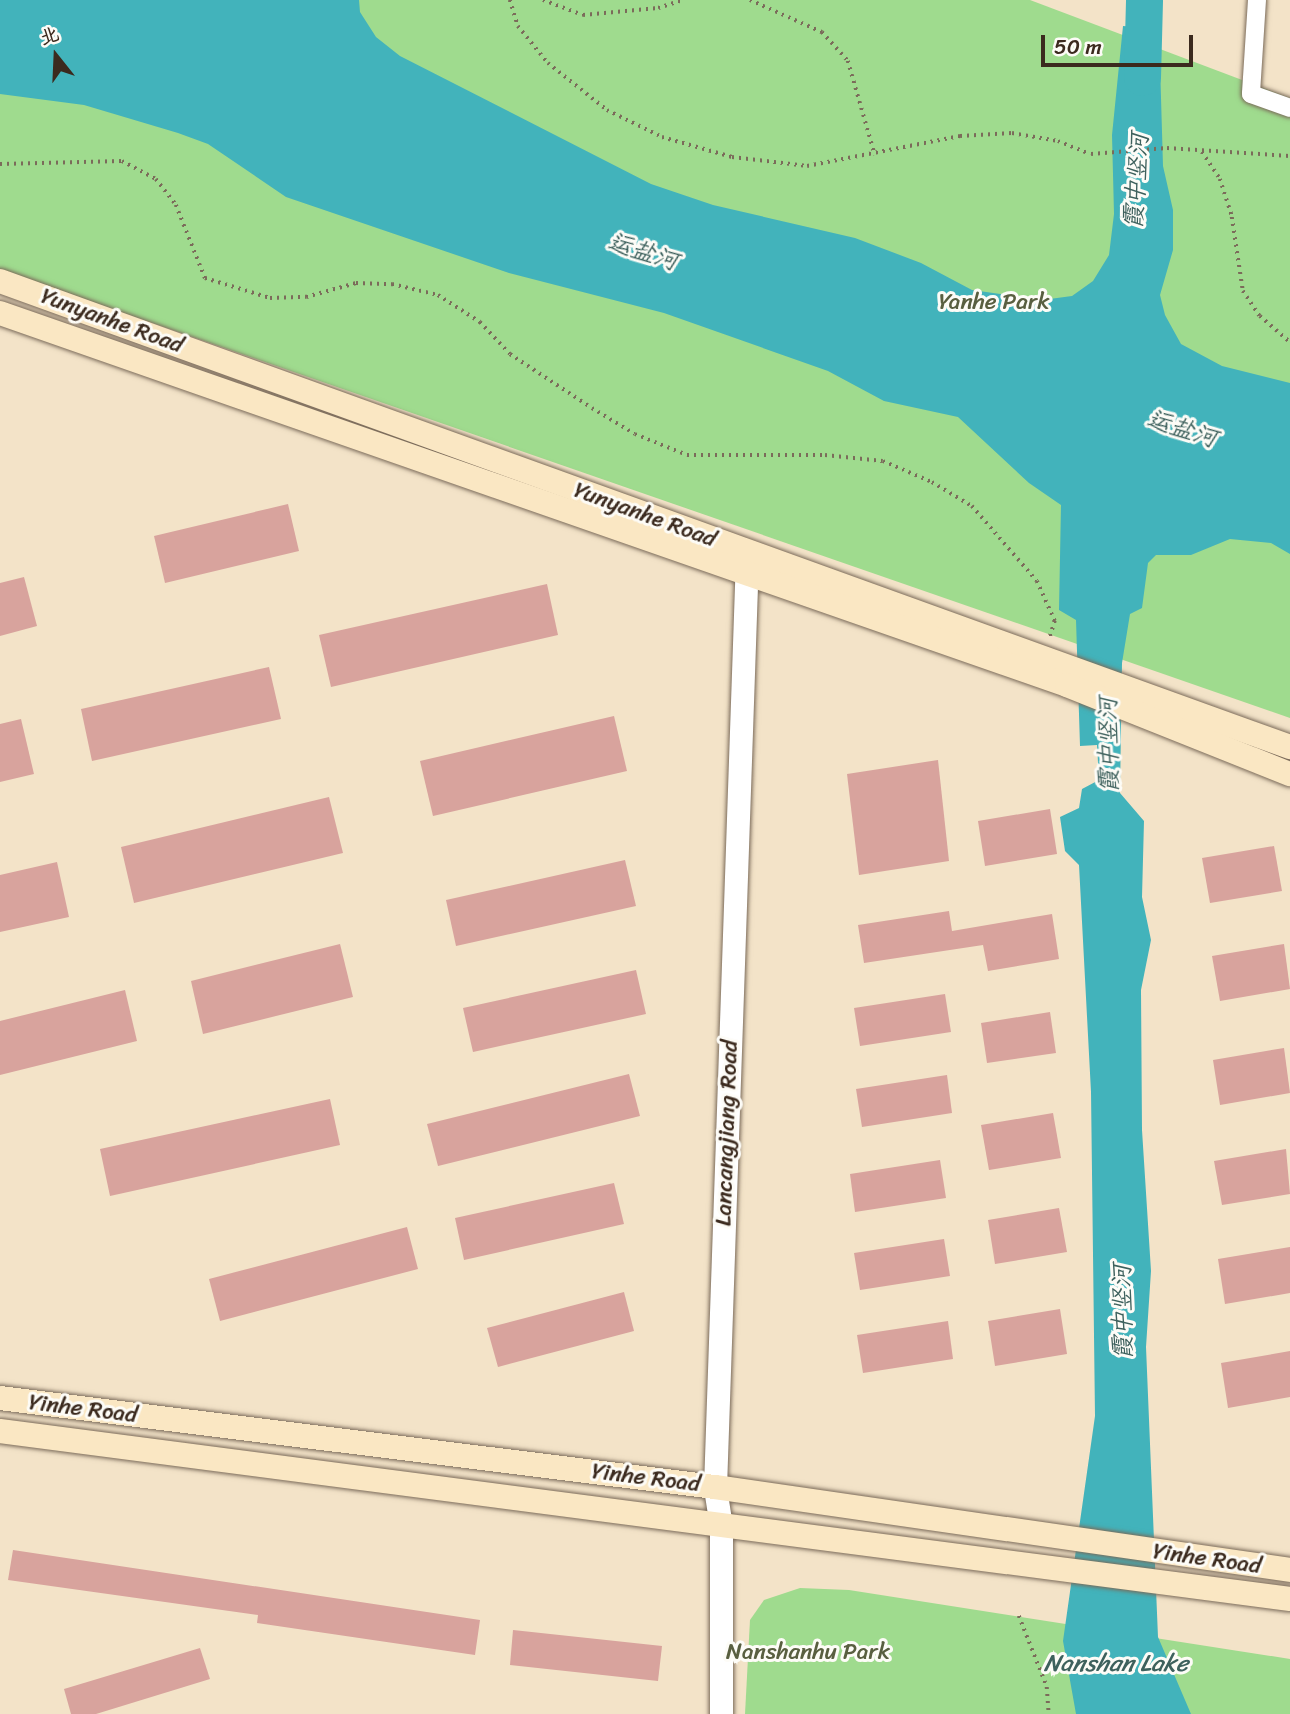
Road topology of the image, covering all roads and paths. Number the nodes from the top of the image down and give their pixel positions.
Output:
1 (510, 0) edge
2 (543, 0) edge
3 (682, 0) edge
4 (750, 0) edge
5 (1257, 0) edge
6 (1290, 108) edge
7 (1202, 152) junction
8 (875, 155) junction
9 (1290, 156) edge
10 (0, 164) edge
11 (0, 281) edge
12 (0, 313) edge
13 (1290, 342) edge
14 (746, 562) junction
15 (1059, 669) junction
16 (1138, 701) junction
17 (1290, 747) edge
18 (1290, 774) edge
19 (0, 1398) edge
20 (0, 1431) edge
21 (715, 1487) junction
22 (721, 1526) junction
23 (1290, 1570) edge
24 (1290, 1599) edge
25 (1019, 1616) dead end
26 (721, 1714) edge
27 (1049, 1714) edge

1 - 8 path
2 - 3 path
4 - 8 path
5 - 6 street
7 - 8 path
7 - 9 path
7 - 13 path
10 - 15 path
11 - 14 main road, Yunyanhe Road
12 - 14 main road, Yunyanhe Road
14 - 15 main road, Yunyanhe Road
14 - 15 main road, Yunyanhe Road
14 - 21 street, Lancangjiang Road
15 - 16 main road, Yunyanhe Road
16 - 17 main road, Yunyanhe Road
16 - 18 main road, Yunyanhe Road
19 - 21 main road, Yinhe Road
20 - 22 main road, Yinhe Road
21 - 22 street, Lancangjiang Road
21 - 23 main road, Yinhe Road
22 - 24 main road, Yinhe Road
22 - 26 street, Lancangjiang Road
25 - 27 path

